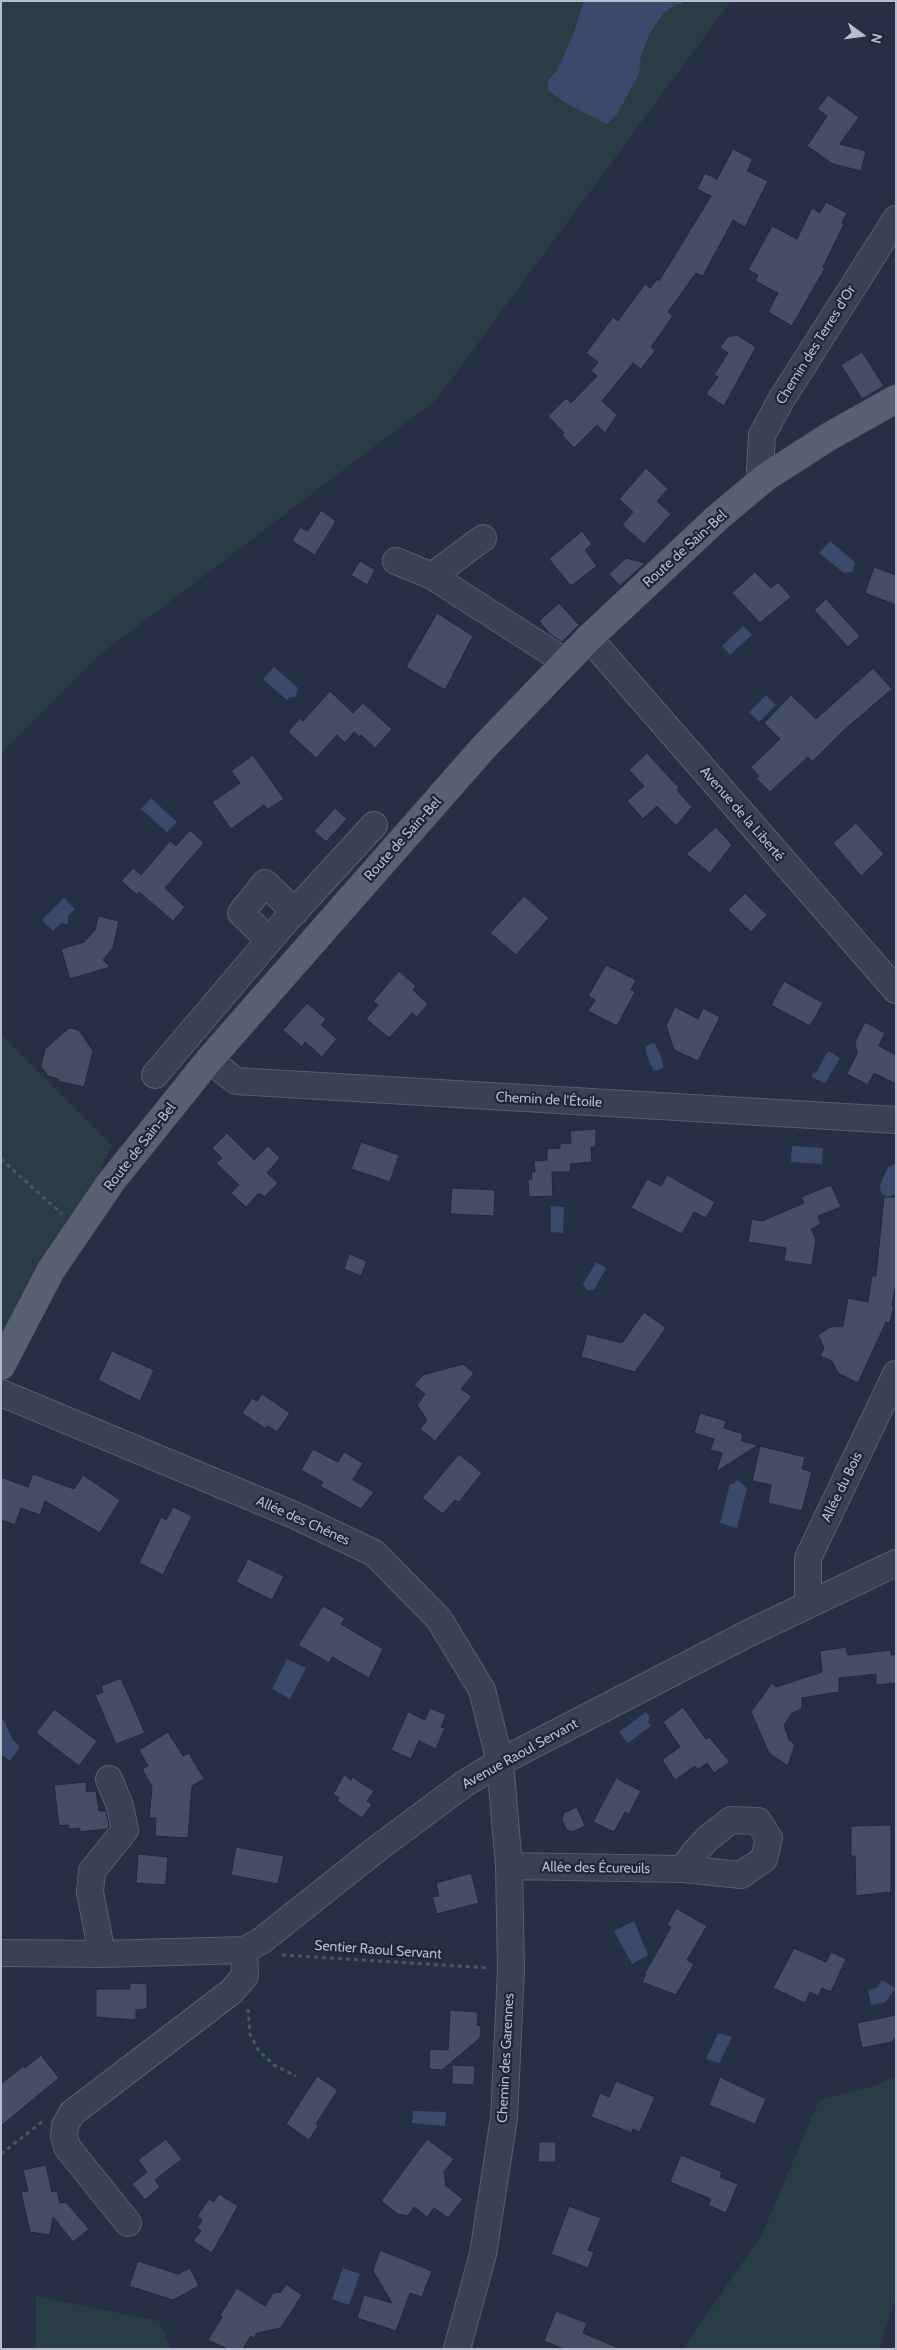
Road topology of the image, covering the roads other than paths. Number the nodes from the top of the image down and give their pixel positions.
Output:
1 (896, 219) edge
2 (896, 399) edge
3 (766, 478) junction
4 (483, 538) dead end
5 (396, 561) dead end
6 (432, 576) junction
7 (588, 638) junction
8 (566, 662) junction
9 (374, 826) dead end
10 (283, 925) junction
11 (308, 946) junction
12 (896, 990) edge
13 (209, 1060) junction
14 (155, 1075) dead end
15 (896, 1120) edge
16 (1, 1366) edge
17 (896, 1374) edge
18 (1, 1393) edge
19 (896, 1563) edge
20 (808, 1605) junction
21 (500, 1762) junction
22 (109, 1779) dead end
23 (509, 1866) junction
24 (683, 1869) dead end
25 (1, 1953) edge
26 (102, 1954) junction
27 (245, 1963) junction
28 (128, 2223) dead end
29 (457, 2349) edge

1 - 3 street, Chemin des Terres d'Or
2 - 3 main road, Route de Sain-Bel
3 - 7 main road, Route de Sain-Bel
4 - 6 street
5 - 6 street
6 - 8 street
7 - 8 main road, Route de Sain-Bel
7 - 12 street, Avenue de la Liberté
8 - 11 main road, Route de Sain-Bel
9 - 10 street
10 - 11 street
10 - 14 street
11 - 13 main road, Route de Sain-Bel
13 - 15 street, Chemin de l'Étoile
13 - 16 main road, Route de Sain-Bel
17 - 20 street, Allée du Bois
18 - 21 street, Allée des Chênes
19 - 20 street, Avenue Raoul Servant
20 - 21 street, Avenue Raoul Servant
21 - 23 street, Chemin des Garennes
21 - 27 street, Avenue Raoul Servant
22 - 26 street
23 - 24 street, Allée des Écureuils
23 - 29 street, Chemin des Garennes
25 - 26 street, Avenue Raoul Servant
26 - 27 street, Avenue Raoul Servant
27 - 28 street

